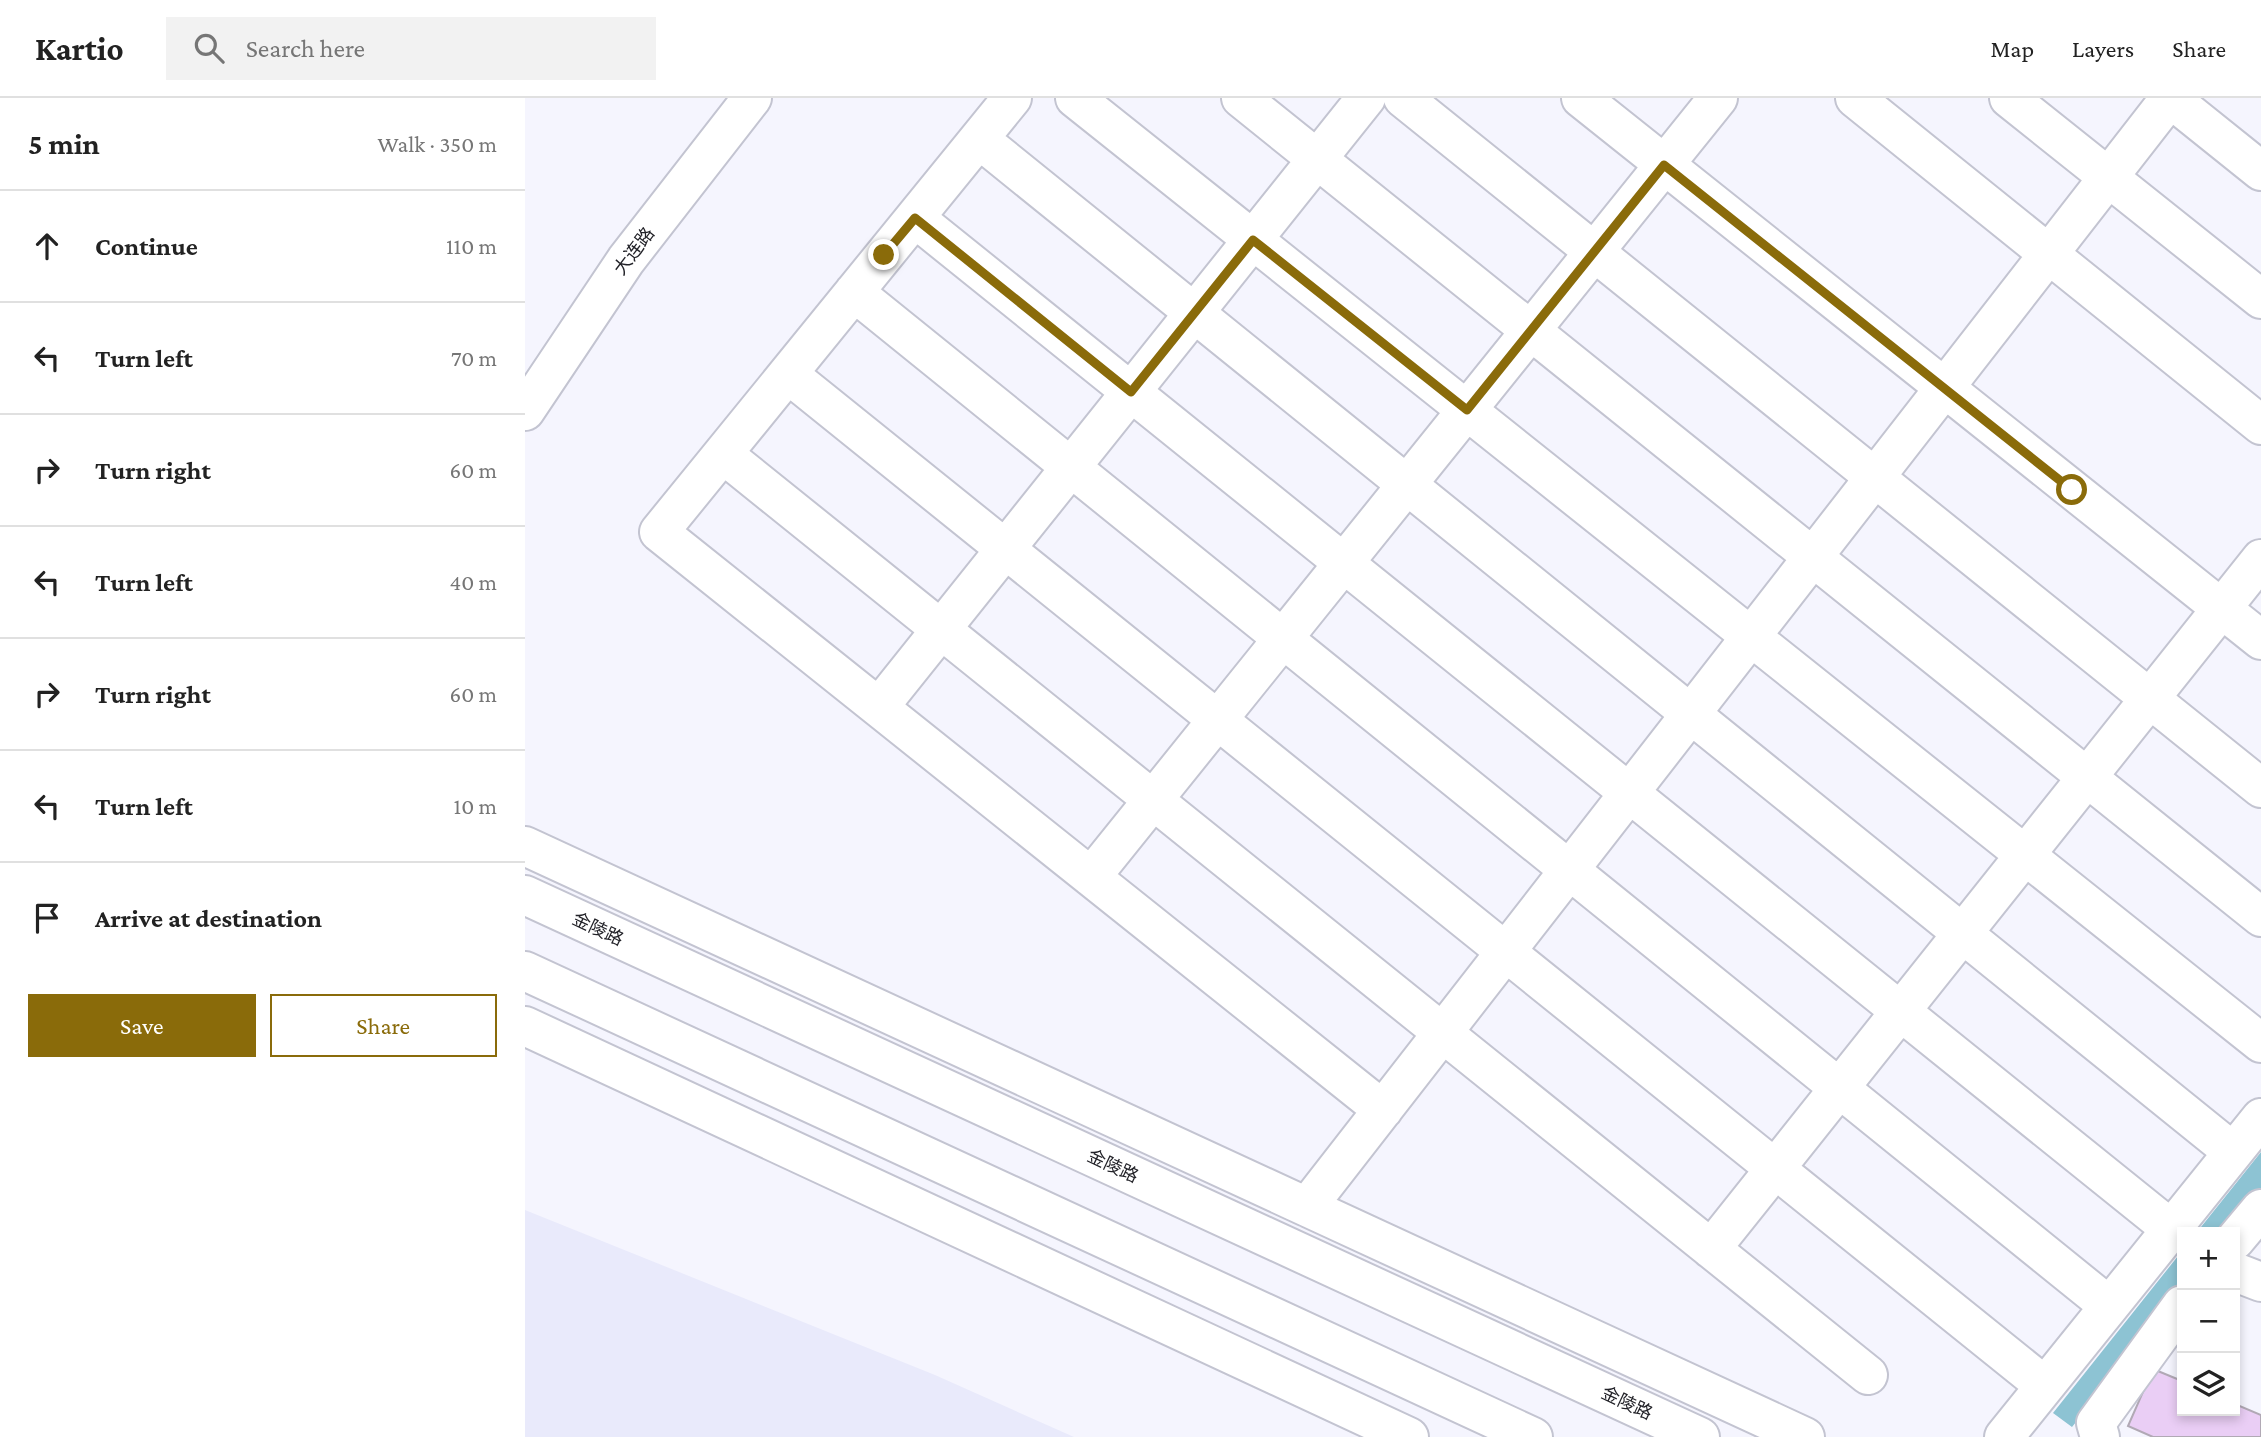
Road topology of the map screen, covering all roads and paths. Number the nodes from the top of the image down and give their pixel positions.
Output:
1 (752, 98) edge
2 (1012, 98) edge
3 (1075, 98) edge
4 (1241, 98) edge
5 (1366, 98) edge
6 (1403, 98) edge
7 (1581, 98) edge
8 (1718, 98) edge
9 (1855, 98) edge
10 (2009, 98) edge
11 (2170, 98) edge
12 (979, 139) junction
13 (1317, 159) junction
14 (1664, 165) junction
15 (2261, 171) edge
16 (2109, 177) junction
17 (915, 218) junction
18 (1253, 240) junction
19 (1594, 252) junction
20 (2049, 254) junction
21 (854, 292) junction
22 (2261, 299) edge
23 (1194, 313) junction
24 (1531, 330) junction
25 (788, 374) junction
26 (1944, 388) junction
27 (1131, 392) junction
28 (1467, 410) junction
29 (525, 411) edge
30 (2261, 425) edge
31 (723, 454) junction
32 (1071, 468) junction
33 (1875, 477) junction
34 (1406, 485) junction
35 (1006, 549) junction
36 (1813, 557) junction
37 (2261, 559) edge
38 (1344, 563) junction
39 (2221, 608) junction
40 (941, 630) junction
41 (1751, 636) junction
42 (1283, 639) junction
43 (2261, 640) edge
44 (2150, 698) junction
45 (879, 707) junction
46 (1691, 714) junction
47 (1217, 720) junction
48 (2087, 777) junction
49 (2261, 788) edge
50 (1629, 793) junction
51 (1153, 800) junction
52 (525, 846) edge
53 (2025, 855) junction
54 (1569, 870) junction
55 (1091, 877) junction
56 (525, 895) edge
57 (2261, 917) edge
58 (1962, 934) junction
59 (1506, 952) junction
60 (525, 971) edge
61 (1901, 1011) junction
62 (525, 1026) edge
63 (1443, 1033) junction
64 (2261, 1043) edge
65 (1839, 1088) junction
66 (1383, 1110) junction
67 (2261, 1118) edge
68 (2233, 1152) junction
69 (1775, 1169) junction
70 (1307, 1207) junction
71 (2261, 1209) edge
72 (2171, 1229) junction
73 (2240, 1234) edge
74 (1711, 1249) junction
75 (2240, 1274) edge
76 (2261, 1282) edge
77 (2109, 1306) junction
78 (2177, 1311) edge
79 (1868, 1375) dead end
80 (2045, 1386) junction
81 (1409, 1437) edge
82 (1533, 1437) edge
83 (1700, 1437) edge
84 (1805, 1437) edge
85 (2004, 1437) edge
86 (2100, 1437) edge

1 - 29 street, 大连路
2 - 12 street
3 - 18 street
4 - 13 street
5 - 13 street
6 - 19 street
7 - 14 street
8 - 14 street
9 - 20 street
10 - 16 street
11 - 15 street
11 - 16 street
12 - 17 street
12 - 23 street
13 - 18 street
13 - 24 street
14 - 19 street
14 - 26 street
16 - 20 street
16 - 22 street
17 - 21 street
17 - 27 street
18 - 23 street
18 - 28 street
19 - 24 street
19 - 33 street
20 - 26 street
20 - 30 street
21 - 25 street
21 - 32 street
23 - 27 street
23 - 34 street
24 - 28 street
24 - 36 street
25 - 31 street
25 - 35 street
26 - 33 street
26 - 39 street
27 - 32 street
27 - 38 street
28 - 34 street
28 - 41 street
31 - 40 street
31 - 45 street
32 - 35 street
32 - 42 street
33 - 36 street
33 - 44 street
34 - 38 street
34 - 46 street
35 - 40 street
35 - 47 street
36 - 41 street
36 - 48 street
37 - 39 street
38 - 42 street
38 - 50 street
39 - 43 street
39 - 44 street
40 - 45 street
40 - 51 street
41 - 46 street
41 - 53 street
42 - 47 street
42 - 54 street
44 - 48 street
44 - 49 street
45 - 55 street
46 - 50 street
46 - 58 street
47 - 51 street
47 - 59 street
48 - 53 street
48 - 57 street
50 - 54 street
50 - 61 street
51 - 55 street
51 - 63 street
52 - 70 street
53 - 58 street
53 - 64 street
54 - 59 street
54 - 65 street
55 - 66 street
56 - 83 street, 金陵路
58 - 61 street
58 - 68 street
59 - 63 street
59 - 69 street
60 - 82 street
61 - 65 street
61 - 72 street
62 - 81 street
63 - 66 street
63 - 74 street
65 - 69 street
65 - 77 street
66 - 70 street
67 - 68 street
68 - 72 street
69 - 74 street
69 - 80 street
70 - 84 street
71 - 73 street
72 - 77 street
74 - 79 street
75 - 76 street
77 - 80 street
78 - 86 street
80 - 85 street

